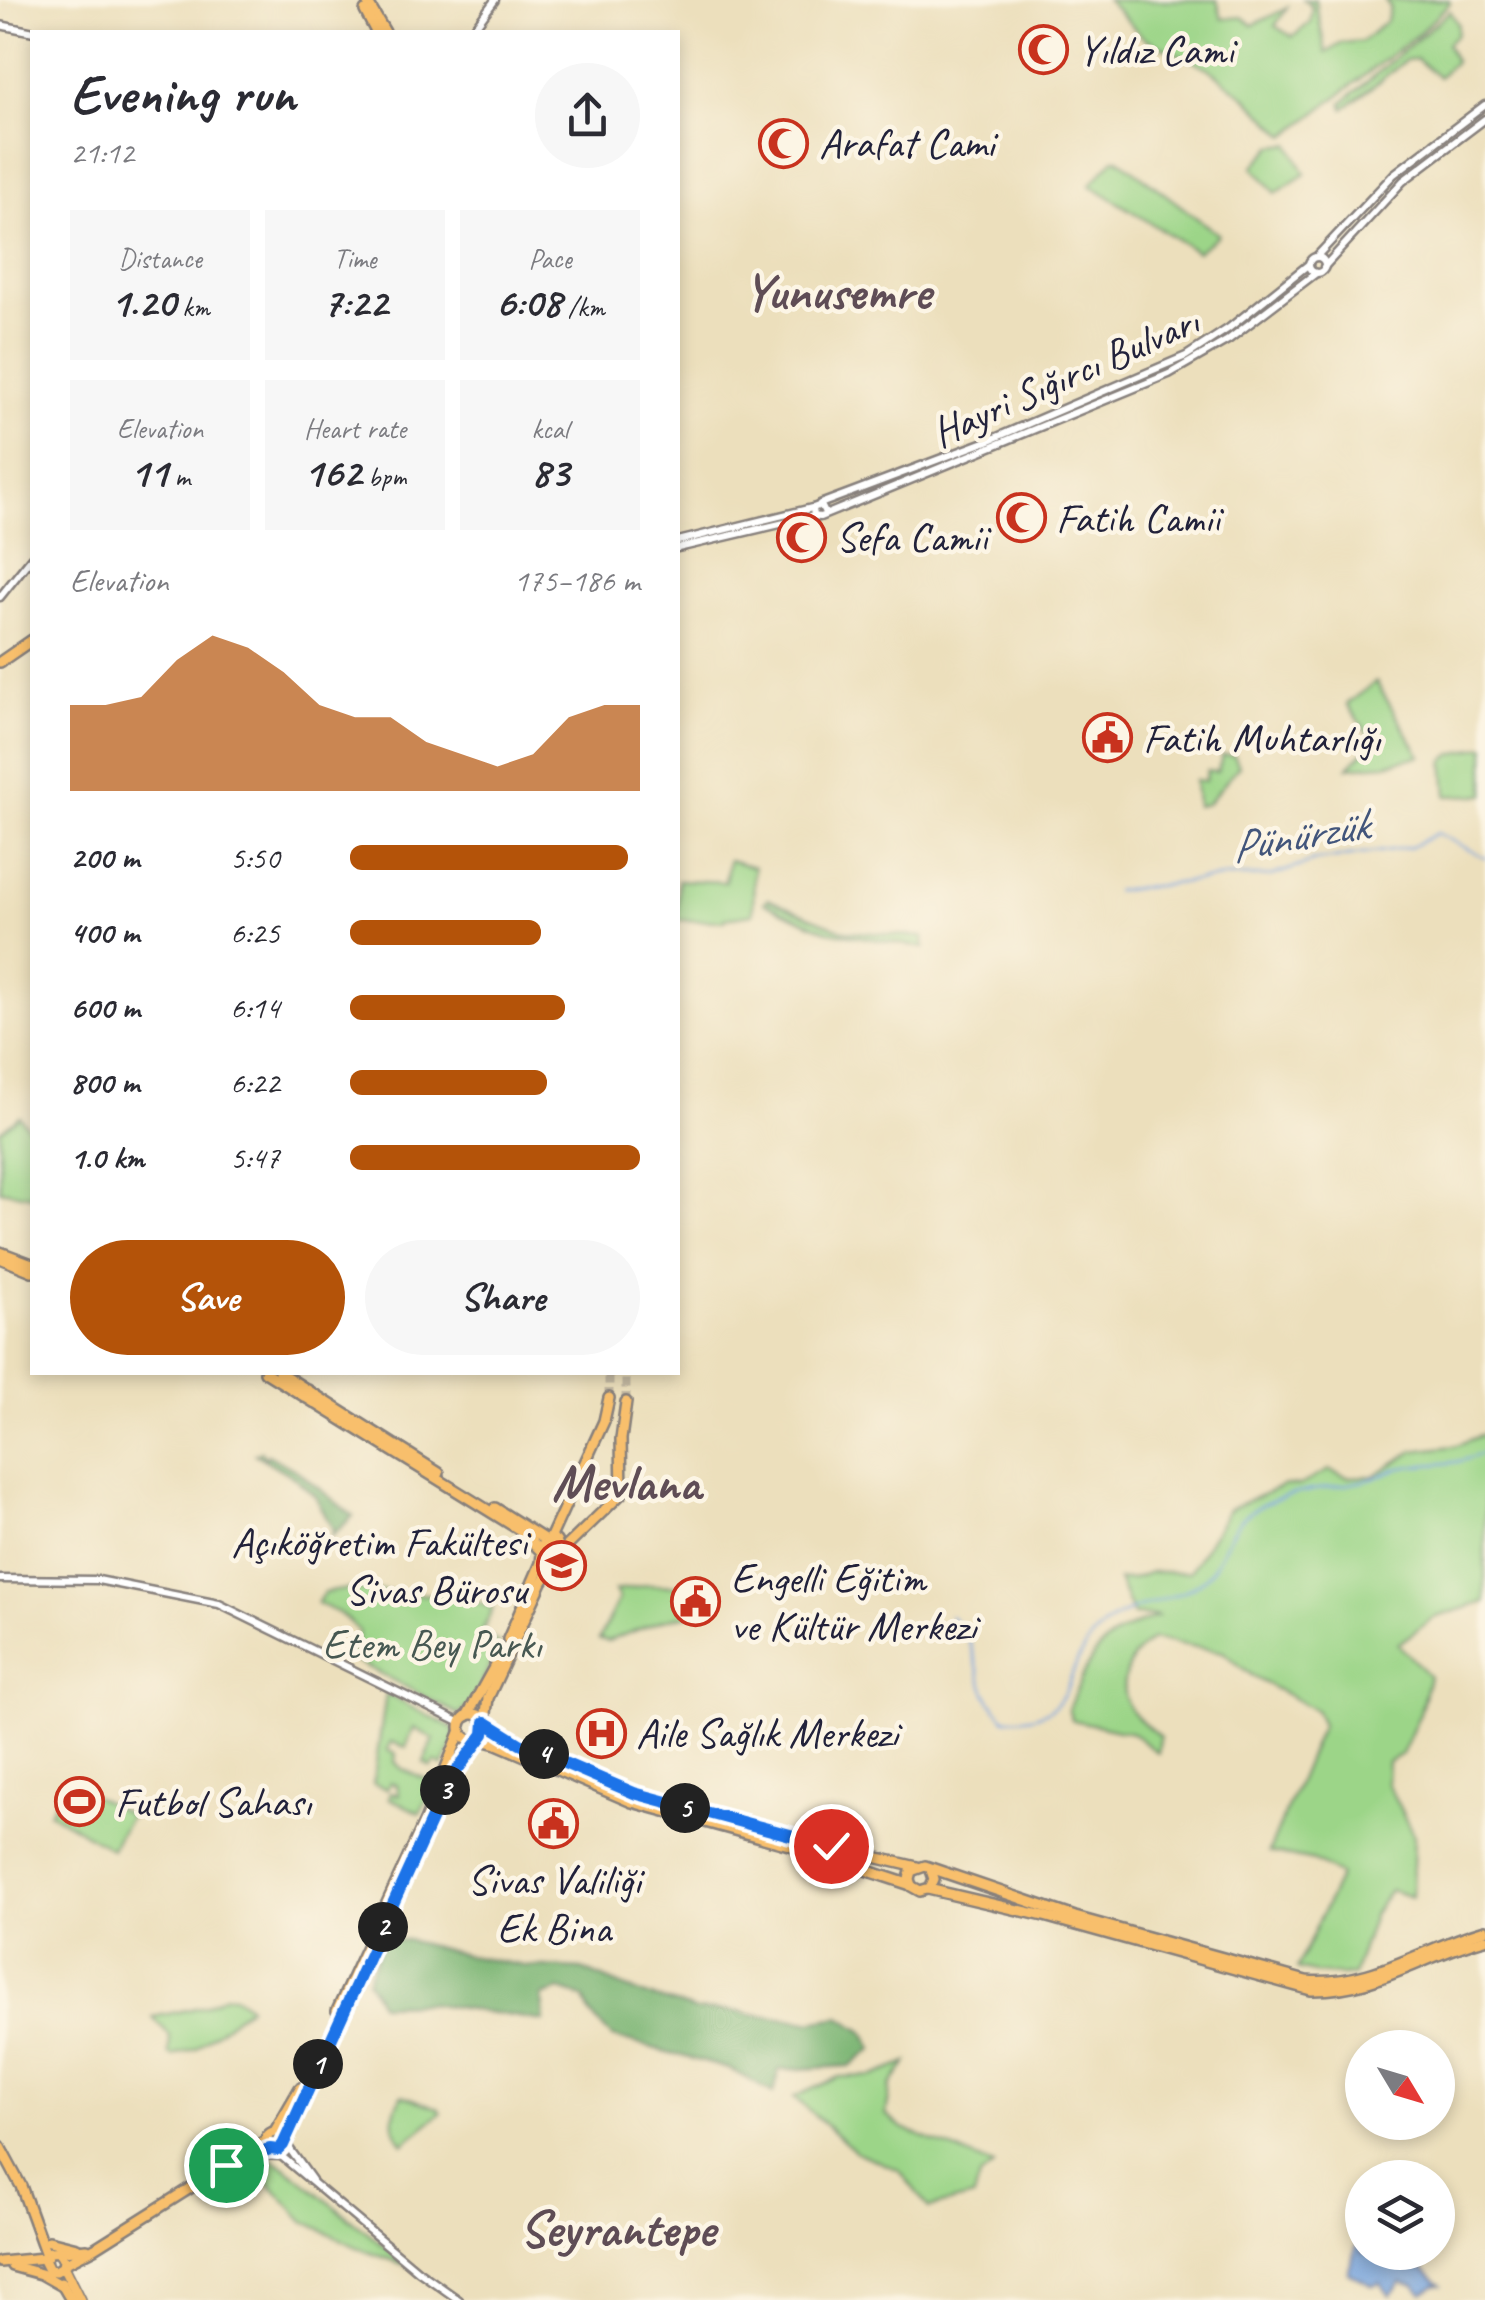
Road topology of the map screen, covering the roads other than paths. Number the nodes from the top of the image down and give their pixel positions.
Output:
1 (363, 0) edge
2 (495, 0) edge
3 (0, 25) edge
4 (375, 30) edge
5 (384, 30) edge
6 (472, 30) edge
7 (30, 31) edge
8 (1485, 105) edge
9 (1485, 119) edge
10 (1316, 258) junction
11 (1309, 264) junction
12 (1324, 268) junction
13 (1316, 273) junction
14 (816, 509) junction
15 (680, 544) edge
16 (30, 560) edge
17 (0, 597) edge
18 (30, 645) edge
19 (0, 664) edge
20 (0, 1255) edge
21 (30, 1267) edge
22 (270, 1375) edge
23 (285, 1375) edge
24 (609, 1398) tunnel mouth
25 (626, 1402) tunnel mouth
26 (582, 1534) junction
27 (551, 1541) junction
28 (542, 1553) junction
29 (559, 1555) junction
30 (0, 1579) edge
31 (485, 1721) junction
32 (463, 1723) junction
33 (478, 1739) junction
34 (916, 1866) junction
35 (931, 1870) junction
36 (911, 1886) junction
37 (928, 1889) junction
38 (1485, 1930) edge
39 (1485, 1940) edge
40 (274, 2132) junction
41 (286, 2137) junction
42 (0, 2147) edge
43 (273, 2149) junction
44 (226, 2165) junction
45 (319, 2188) junction
46 (45, 2241) junction
47 (90, 2249) junction
48 (54, 2261) junction
49 (0, 2264) edge
50 (18, 2264) junction
51 (64, 2287) junction
52 (71, 2300) edge
53 (80, 2300) edge
54 (459, 2300) edge

1 - 4 main road
1 - 5 main road
2 - 6 street
3 - 7 street
8 - 10 street
9 - 12 street
10 - 11 street, Hayri Sığırcı Bulvarı
10 - 12 street
11 - 13 street
11 - 14 street, Hayri Sığırcı Bulvarı
12 - 13 street, Hayri Sığırcı Bulvarı
13 - 14 street, Hayri Sığırcı Bulvarı
14 - 15 street, Hayri Sığırcı Bulvarı
16 - 17 street
18 - 19 main road
20 - 21 main road
22 - 28 main road
23 - 27 main road
24 - 27 main road
25 - 26 main road
26 - 27 main road
26 - 29 main road
27 - 28 main road
27 - 29 main road
28 - 29 main road
28 - 32 main road
29 - 31 main road
30 - 32 street
31 - 32 main road
31 - 33 main road
31 - 34 main road
32 - 33 main road
32 - 40 main road
33 - 36 main road
33 - 41 main road
34 - 35 main road
34 - 36 main road
35 - 37 main road
35 - 38 main road
36 - 37 main road
37 - 39 main road
40 - 41 main road
40 - 43 main road
41 - 43 main road
41 - 45 street
42 - 46 main road
43 - 44 main road
43 - 44 main road
43 - 45 street
44 - 47 main road
45 - 54 street
46 - 47 main road
46 - 48 main road
46 - 50 main road
47 - 48 main road
48 - 50 main road
48 - 51 main road
48 - 53 main road
49 - 50 main road
50 - 51 main road
51 - 52 main road

